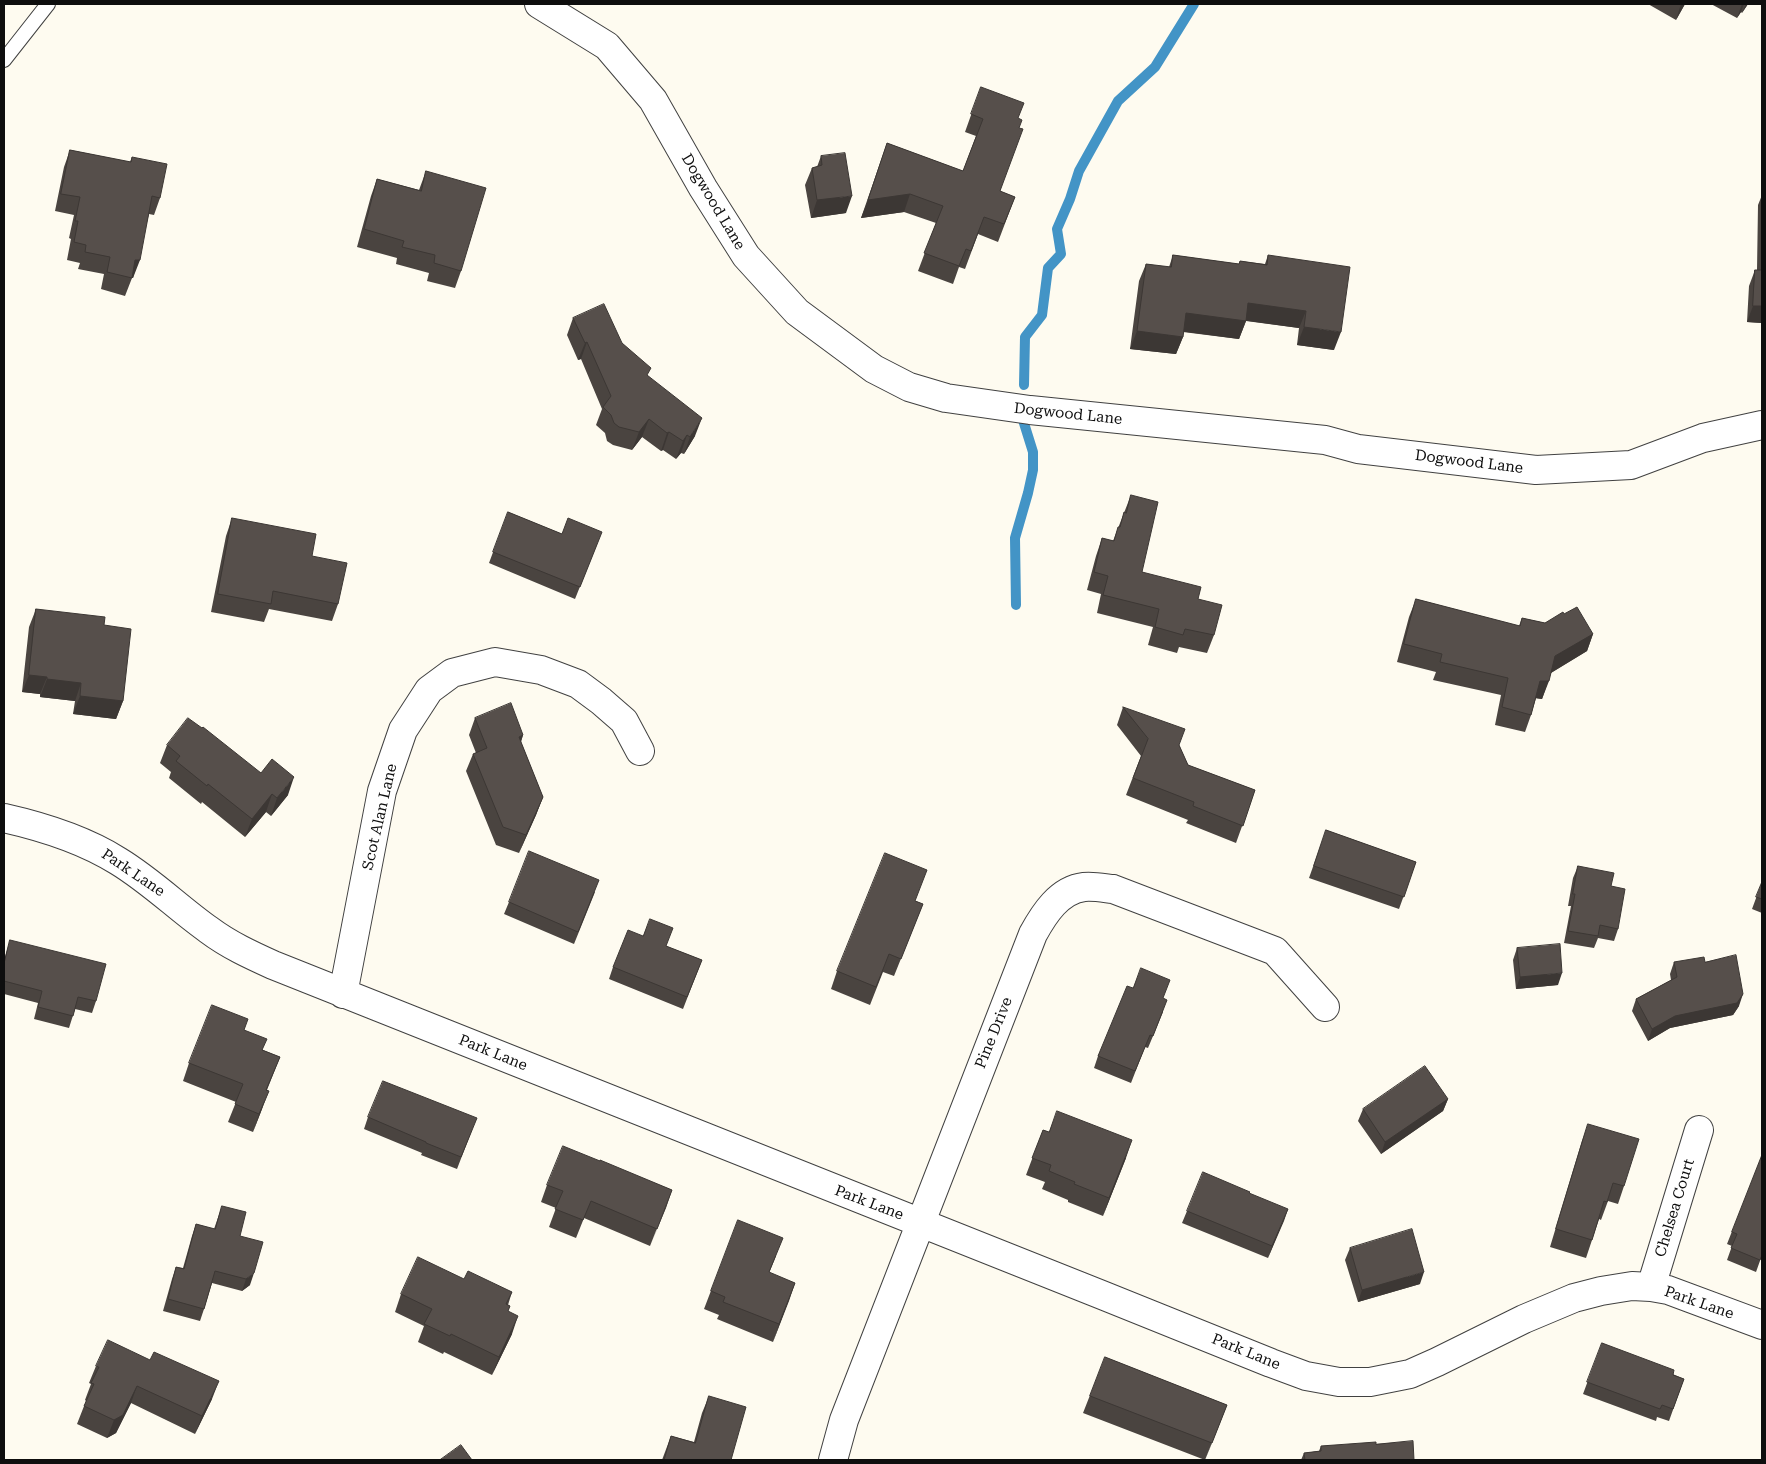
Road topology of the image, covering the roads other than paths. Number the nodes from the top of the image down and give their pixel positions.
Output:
1 (48, 4) edge
2 (539, 4) edge
3 (4, 60) edge
4 (1762, 425) edge
5 (640, 752) dead end
6 (4, 818) edge
7 (343, 994) junction
8 (1325, 1007) dead end
9 (1699, 1130) dead end
10 (919, 1222) junction
11 (1650, 1287) junction
12 (1762, 1325) edge
13 (833, 1460) edge

1 - 3 lane
2 - 4 street, Dogwood Lane
5 - 7 street, Scot Alan Lane
6 - 7 street, Park Lane
7 - 10 street, Park Lane
8 - 10 street, Pine Drive
9 - 11 street, Chelsea Court
10 - 11 street, Park Lane
10 - 13 street, Pine Drive
11 - 12 street, Park Lane

